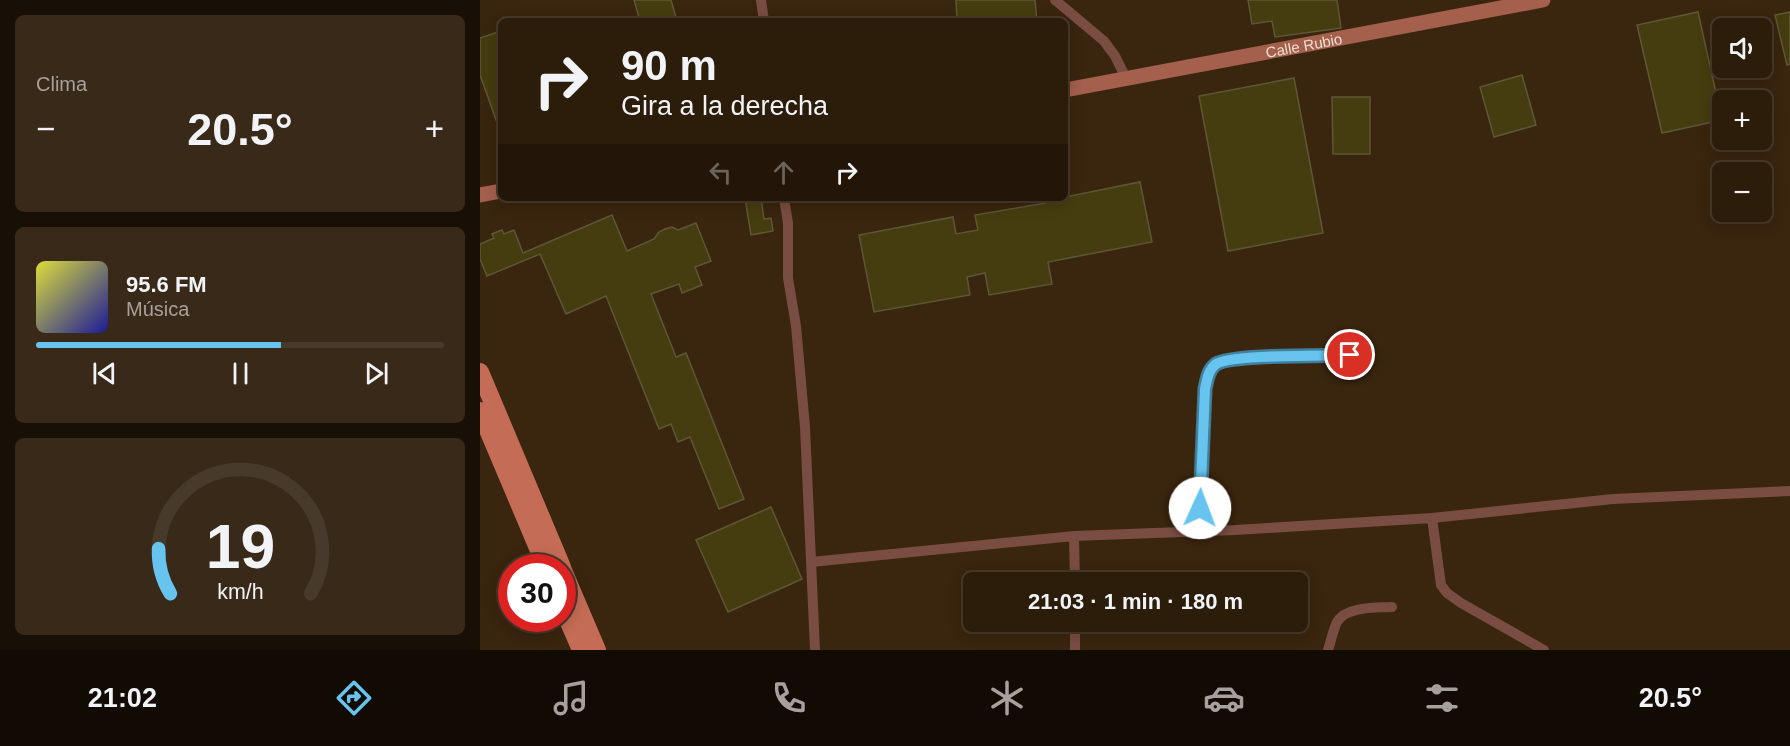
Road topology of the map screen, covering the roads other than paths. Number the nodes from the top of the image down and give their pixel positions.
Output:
1 (761, 0) edge
2 (1054, 0) edge
3 (1543, 0) edge
4 (764, 18) edge
5 (1126, 78) junction
6 (1068, 89) edge
7 (498, 192) edge
8 (480, 195) edge
9 (784, 201) edge
10 (1350, 355) dead end
11 (480, 372) edge
12 (480, 411) edge
13 (504, 448) junction
14 (1790, 491) edge
15 (1432, 518) junction
16 (1199, 531) junction
17 (1074, 536) junction
18 (541, 554) edge
19 (555, 554) edge
20 (811, 562) junction
21 (1075, 572) edge
22 (576, 601) edge
23 (1392, 607) dead end
24 (573, 632) edge
25 (1075, 632) edge
26 (581, 650) edge
27 (597, 650) edge
28 (815, 650) edge
29 (1075, 650) edge
30 (1328, 650) edge
31 (1544, 650) edge

1 - 4 street
2 - 5 street
3 - 5 street, Calle Rubio
5 - 6 street, Calle Rubio
7 - 8 street
9 - 20 street
10 - 16 street
11 - 13 main road
12 - 13 main road
13 - 18 main road
13 - 19 main road
14 - 15 street
15 - 16 street
15 - 31 street
16 - 17 street
17 - 20 street
17 - 21 street
20 - 28 street
22 - 27 main road
23 - 30 street
24 - 26 main road
25 - 29 street

